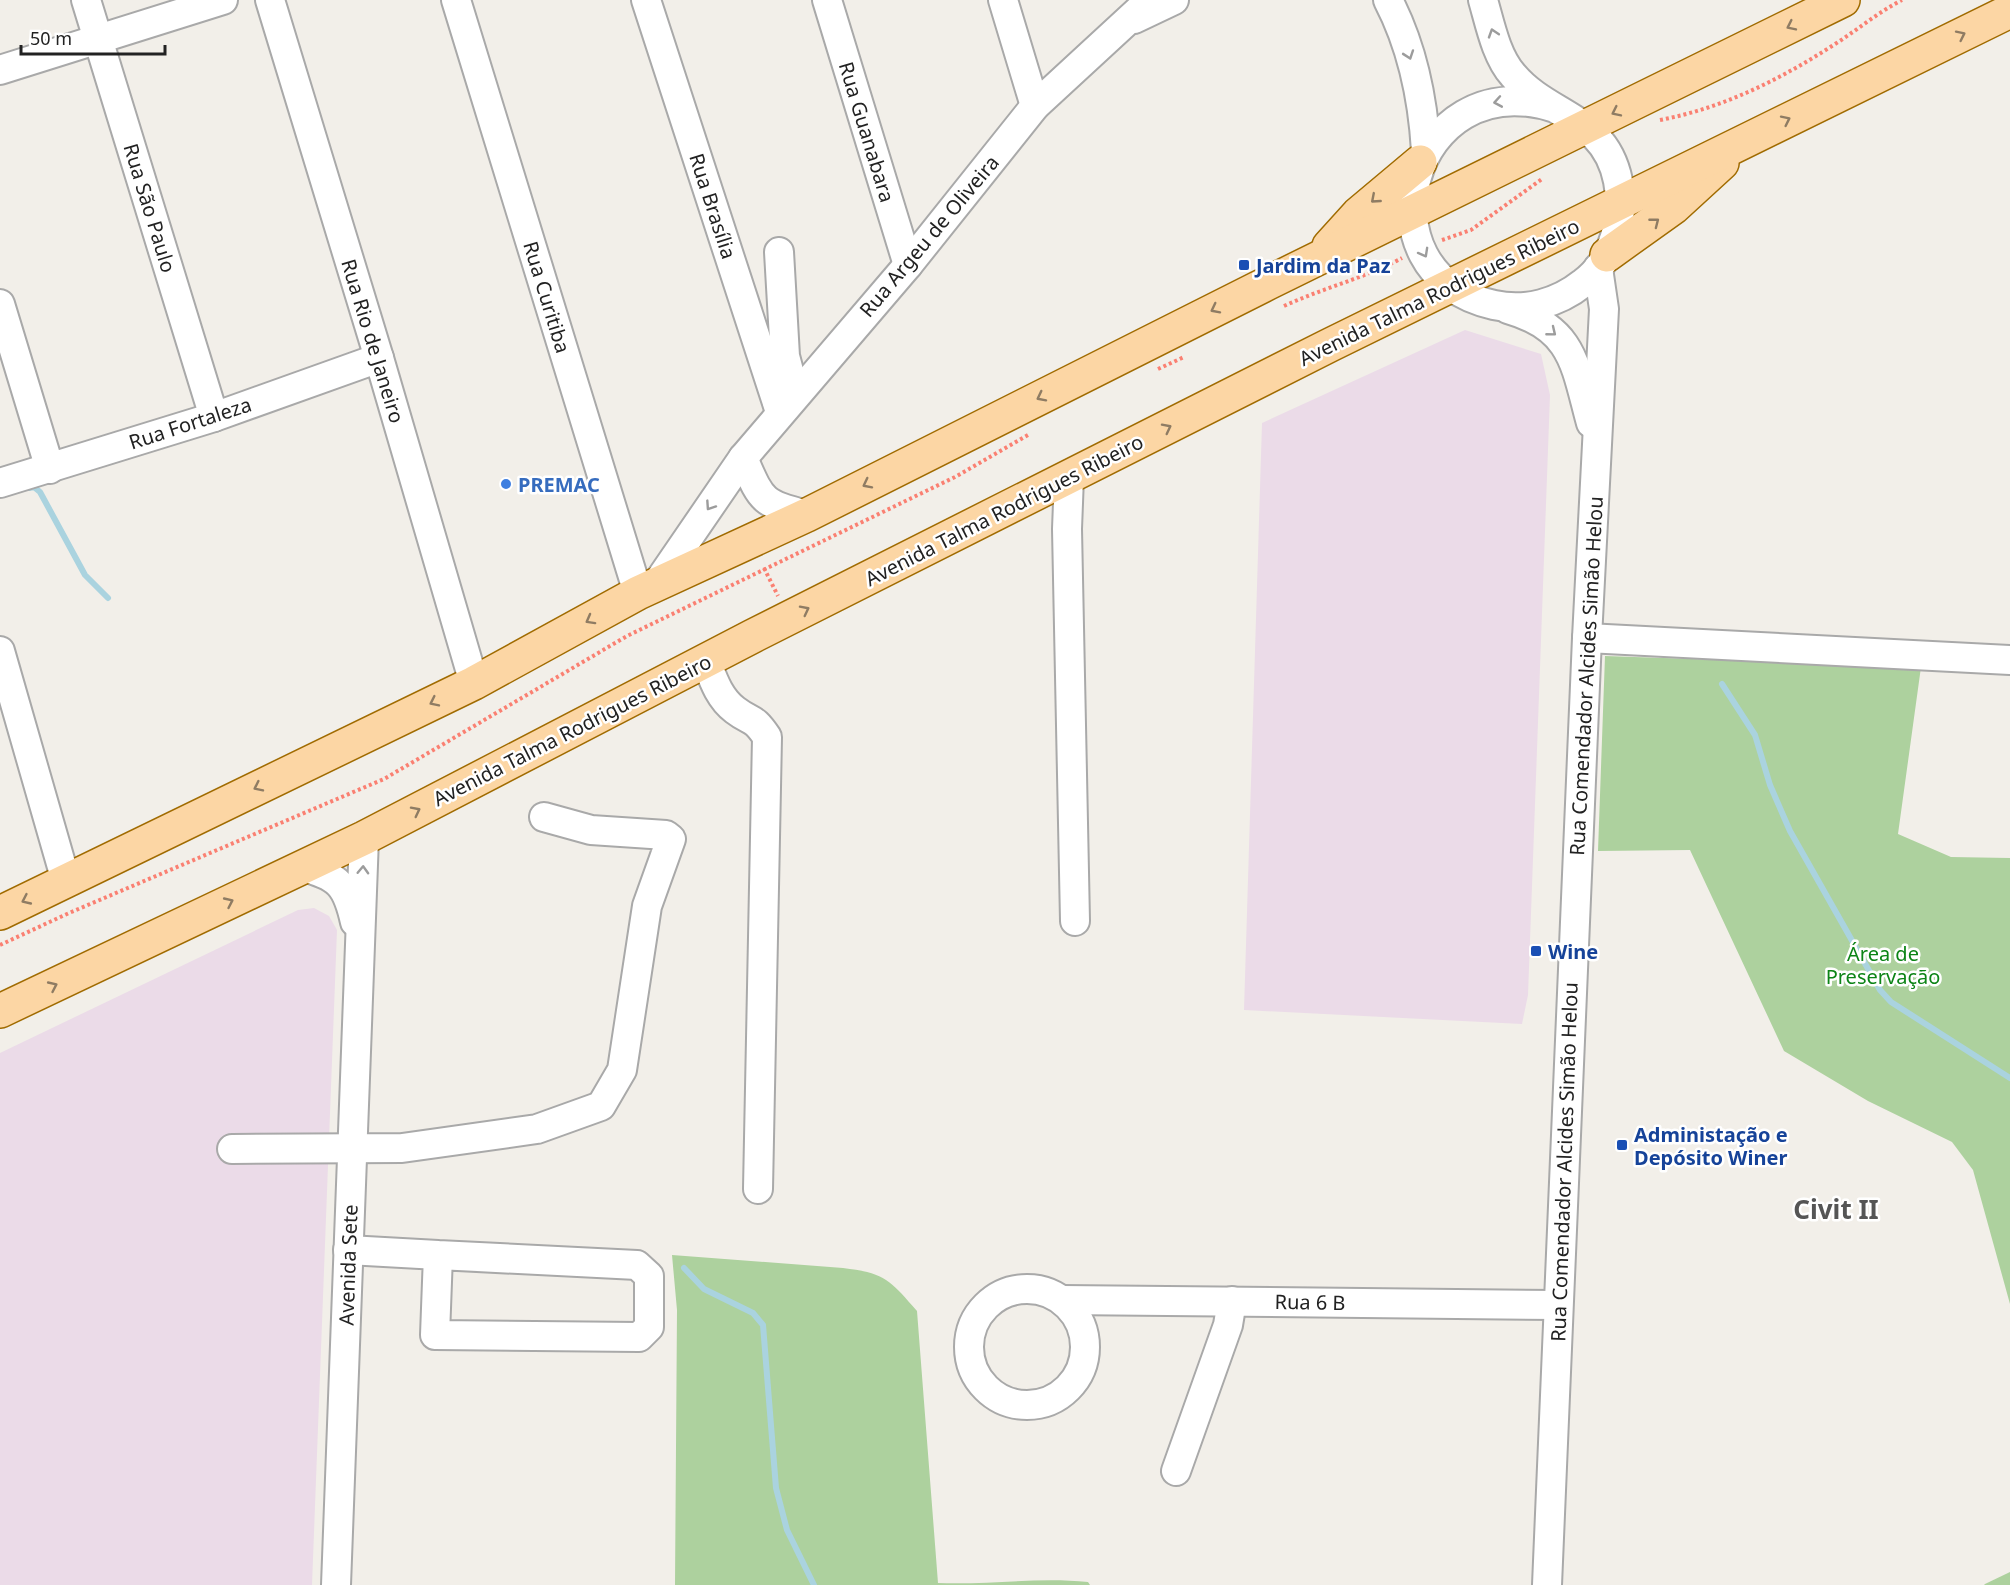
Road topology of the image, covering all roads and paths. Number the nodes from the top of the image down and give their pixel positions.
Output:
1 (86, 0) edge
2 (223, 0) edge
3 (270, 0) edge
4 (456, 0) edge
5 (646, 0) edge
6 (827, 0) edge
7 (1003, 0) edge
8 (1150, 0) edge
9 (1174, 0) edge
10 (1388, 0) edge
11 (1483, 0) edge
12 (1843, 0) edge
13 (1902, 0) edge
14 (2010, 10) edge
15 (1124, 23) junction
16 (99, 41) junction
17 (0, 70) edge
18 (1035, 106) junction
19 (1555, 108) junction
20 (1658, 121) dead end
21 (1586, 126) junction
22 (1747, 140) junction
23 (1423, 157) junction
24 (1542, 178) dead end
25 (1621, 202) junction
26 (1412, 212) junction
27 (1421, 248) junction
28 (779, 252) dead end
29 (1318, 258) junction
30 (1603, 262) junction
31 (908, 265) junction
32 (1452, 286) junction
33 (0, 304) edge
34 (1500, 307) junction
35 (1275, 310) dead end
36 (1192, 352) dead end
37 (379, 358) junction
38 (1150, 373) dead end
39 (788, 403) junction
40 (214, 417) junction
41 (1030, 434) dead end
42 (1598, 451) junction
43 (743, 458) junction
44 (50, 469) junction
45 (1069, 477) junction
46 (0, 483) edge
47 (807, 515) junction
48 (757, 555) junction
49 (647, 589) junction
50 (789, 619) junction
51 (1587, 638) junction
52 (0, 651) edge
53 (2010, 660) edge
54 (706, 661) junction
55 (474, 682) junction
56 (544, 817) dead end
57 (364, 838) junction
58 (302, 867) junction
59 (66, 881) junction
60 (0, 913) edge
61 (1075, 921) dead end
62 (0, 945) edge
63 (360, 945) junction
64 (0, 1011) edge
65 (352, 1148) junction
66 (232, 1149) dead end
67 (759, 1189) dead end
68 (348, 1250) junction
69 (438, 1255) junction
70 (1062, 1300) junction
71 (1232, 1301) junction
72 (1558, 1305) junction
73 (1176, 1471) dead end
74 (336, 1585) edge
75 (1547, 1585) edge

1 - 16 street, Rua São Paulo
2 - 16 street
3 - 37 street, Rua Rio de Janeiro
4 - 49 street, Rua Curitiba
5 - 39 street, Rua Brasília
6 - 31 street, Rua Guanabara
7 - 18 street
8 - 15 street, Rua Argeu de Oliveira
9 - 15 street
10 -> 23 street
19 -> 11 street
12 -> 21 main road
13 - 20 path
22 -> 14 main road, Avenida Talma Rodrigues Ribeiro
15 - 18 street, Rua Argeu de Oliveira
16 - 17 street
16 - 40 street, Rua São Paulo
18 - 31 street, Rua Argeu de Oliveira
19 - 21 street
19 -> 23 street
21 - 25 street
21 - 26 main road
22 - 25 main road, Avenida Talma Rodrigues Ribeiro
30 -> 22 main road
23 - 26 street
23 -> 29 main road
24 - 27 path
25 - 30 street
25 - 32 main road, Avenida Talma Rodrigues Ribeiro
26 - 27 street
26 - 29 main road
27 -> 32 street, Rua Comendador Alcides Simão Helou
27 - 35 path
28 - 39 street
29 -> 47 main road
30 - 34 street
30 - 42 street, Rua Comendador Alcides Simão Helou
31 - 39 street, Rua Argeu de Oliveira
32 - 34 street, Rua Comendador Alcides Simão Helou
45 -> 32 main road, Avenida Talma Rodrigues Ribeiro
33 - 44 street
34 -> 42 street, Rua Comendador Alcides Simão Helou
36 - 38 path
37 - 40 street, Rua Fortaleza
37 - 55 street, Rua Rio de Janeiro
39 - 43 street, Rua Argeu de Oliveira
40 - 44 street, Rua Fortaleza
41 - 48 path
42 - 51 street, Rua Comendador Alcides Simão Helou
43 - 47 street
43 -> 49 street, Rua Argeu de Oliveira
44 - 46 street, Rua Fortaleza
50 -> 45 main road, Avenida Talma Rodrigues Ribeiro
45 - 61 street
47 - 48 main road
48 - 49 main road
48 - 50 path
48 - 62 path
49 -> 55 main road
50 - 54 main road, Avenida Talma Rodrigues Ribeiro
51 - 53 street
51 - 72 street, Rua Comendador Alcides Simão Helou
52 - 59 street
57 -> 54 main road, Avenida Talma Rodrigues Ribeiro
54 - 67 street
55 -> 59 main road
56 - 65 street
57 - 58 main road, Avenida Talma Rodrigues Ribeiro
63 -> 57 street, Avenida Sete
58 - 63 street, Avenida Sete
64 -> 58 main road, Avenida Talma Rodrigues Ribeiro
59 -> 60 main road
63 - 65 street, Avenida Sete
65 - 66 street
65 - 68 street, Avenida Sete
68 - 69 street
68 - 74 street, Avenida Sete
69 - 69 street
70 - 70 street, Rua 6 B
70 - 71 street, Rua 6 B
71 - 72 street, Rua 6 B
71 - 73 street
72 - 75 street, Rua Comendador Alcides Simão Helou

